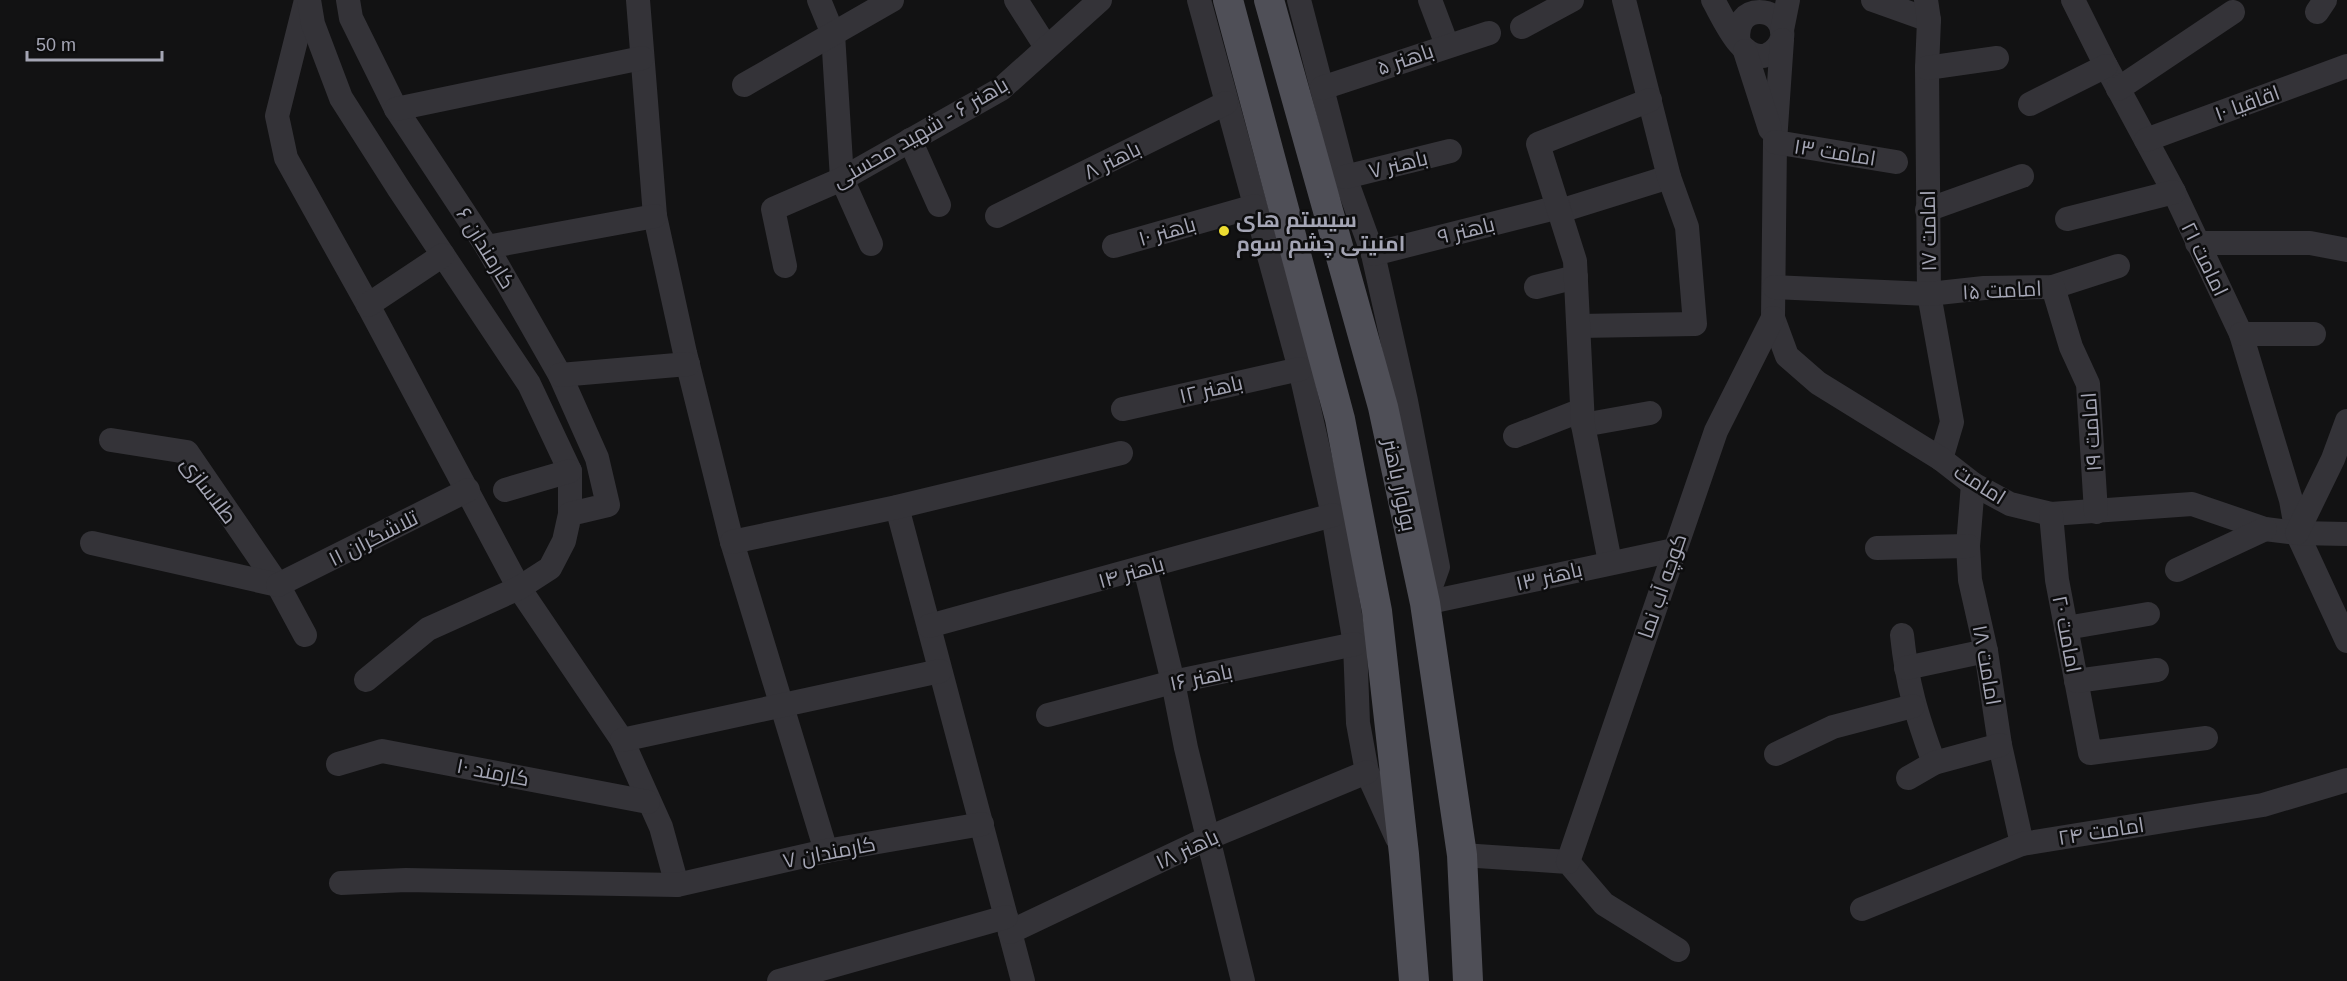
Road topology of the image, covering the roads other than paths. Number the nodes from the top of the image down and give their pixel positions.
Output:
1 (307, 0) edge
2 (348, 0) edge
3 (638, 0) edge
4 (819, 0) edge
5 (892, 0) edge
6 (1016, 0) edge
7 (1100, 0) edge
8 (1199, 0) edge
9 (1228, 0) edge
10 (1299, 0) edge
11 (1430, 0) edge
12 (1572, 0) edge
13 (1624, 0) edge
14 (1713, 0) edge
15 (1727, 0) edge
16 (1788, 0) edge
17 (1873, 0) edge
18 (2073, 0) edge
19 (1757, 8) edge
20 (1928, 10) edge
21 (2233, 12) dead end
22 (1273, 13) edge
23 (1522, 27) dead end
24 (833, 33) junction
25 (1489, 33) dead end
26 (1782, 35) junction
27 (1239, 37) junction
28 (1446, 45) junction
29 (1046, 47) junction
30 (1742, 47) junction
31 (642, 58) junction
32 (1997, 58) dead end
33 (1284, 60) junction
34 (2106, 66) junction
35 (2347, 66) edge
36 (1927, 68) junction
37 (1248, 72) junction
38 (744, 85) dead end
39 (1322, 88) junction
40 (2118, 89) junction
41 (1650, 100) junction
42 (1226, 103) junction
43 (2030, 104) dead end
44 (396, 109) junction
45 (909, 140) junction
46 (2146, 140) junction
47 (1775, 142) junction
48 (1450, 151) dead end
49 (1896, 162) dead end
50 (2022, 176) dead end
51 (1345, 177) junction
52 (1669, 177) junction
53 (842, 179) junction
54 (2174, 192) junction
55 (939, 205) dead end
56 (1255, 206) junction
57 (1559, 209) junction
58 (1927, 210) junction
59 (655, 216) junction
60 (998, 216) dead end
61 (2067, 219) dead end
62 (2197, 243) junction
63 (871, 244) dead end
64 (1114, 246) dead end
65 (487, 247) junction
66 (2347, 250) edge
67 (1373, 254) junction
68 (443, 255) junction
69 (785, 266) dead end
70 (2118, 266) dead end
71 (1576, 277) junction
72 (1536, 287) dead end
73 (1774, 287) junction
74 (2053, 287) junction
75 (1929, 294) junction
76 (368, 305) junction
77 (1773, 318) junction
78 (1579, 326) junction
79 (2241, 334) junction
80 (2314, 334) dead end
81 (688, 364) junction
82 (1300, 369) junction
83 (560, 375) junction
84 (1394, 404) junction
85 (1123, 409) dead end
86 (1650, 413) dead end
87 (1582, 418) junction
88 (2347, 421) edge
89 (1515, 436) dead end
90 (111, 440) dead end
91 (1121, 453) dead end
92 (1941, 459) junction
93 (570, 471) junction
94 (1973, 484) junction
95 (468, 490) junction
96 (505, 490) dead end
97 (897, 507) junction
98 (2096, 512) junction
99 (570, 514) junction
100 (2051, 514) junction
101 (1333, 515) junction
102 (2265, 529) junction
103 (2297, 533) junction
104 (2347, 534) edge
105 (732, 542) junction
106 (92, 543) dead end
107 (1968, 546) junction
108 (1876, 548) dead end
109 (1674, 550) junction
110 (1610, 562) junction
111 (1145, 568) junction
112 (2177, 570) dead end
113 (278, 585) junction
114 (519, 588) junction
115 (1425, 603) junction
116 (2148, 614) dead end
117 (929, 626) junction
118 (2066, 628) junction
119 (305, 635) dead end
120 (1902, 635) dead end
121 (2347, 641) edge
122 (1355, 644) junction
123 (1986, 651) junction
124 (1906, 668) junction
125 (2157, 670) dead end
126 (940, 671) junction
127 (366, 680) dead end
128 (2076, 681) junction
129 (1173, 682) junction
130 (784, 706) junction
131 (1914, 706) junction
132 (1048, 715) dead end
133 (2206, 738) dead end
134 (622, 740) junction
135 (2000, 746) junction
136 (1776, 754) dead end
137 (1934, 763) junction
138 (338, 764) dead end
139 (1367, 772) junction
140 (1908, 778) dead end
141 (2347, 780) edge
142 (648, 802) junction
143 (982, 824) junction
144 (1208, 838) junction
145 (2022, 844) junction
146 (826, 851) junction
147 (1404, 854) junction
148 (1462, 855) junction
149 (1568, 862) junction
150 (341, 883) dead end
151 (677, 885) junction
152 (1862, 909) dead end
153 (1008, 925) junction
154 (1678, 950) dead end
155 (779, 981) edge
156 (1023, 981) edge
157 (1243, 981) edge
158 (1414, 981) edge
159 (1468, 981) edge

1 - 68 street
1 - 76 street
2 - 44 street, کارمندان ۶
3 - 31 street
4 - 24 street
5 - 24 street
6 - 29 street
7 - 29 street, باهنر ۶ - شهید محسنی
8 - 42 street
9 - 27 main road
10 - 39 street
11 - 28 street
12 - 23 street
13 - 41 street
14 - 30 street, امامت
15 - 19 street
16 - 26 street, امامت
17 - 20 street
18 - 34 street, امامت ۲۱
19 - 26 street
19 - 30 street
20 - 36 street, امامت ۱۷
21 - 40 street
22 - 27 main road
22 - 33 main road, بولوار باهنر
24 - 38 street
24 - 53 street
25 - 28 street, باهنر ۵
26 - 30 street
26 - 47 street, امامت
27 - 37 main road
28 - 39 street, باهنر ۵
29 - 45 street, باهنر ۶ - شهید محسنی
30 - 47 street, امامت
31 - 44 street
31 - 59 street
32 - 36 street
33 - 37 main road
33 - 84 main road, بولوار باهنر
34 - 40 street, امامت ۲۱
34 - 43 street
35 - 46 street, اقاقیا ۱۰
36 - 58 street, امامت ۱۷
37 - 147 main road
39 - 51 street
40 - 46 street, امامت ۲۱
41 - 52 street
41 - 57 street
42 - 56 street
42 - 60 street, باهنر ۸
44 - 65 street, کارمندان ۶
45 - 53 street, باهنر ۶ - شهید محسنی
45 - 55 street
46 - 54 street, امامت ۲۱
47 - 49 street, امامت ۱۳
47 - 73 street, امامت
48 - 51 street, باهنر ۷
50 - 58 street
51 - 67 street
52 - 57 street, باهنر ۹
52 - 78 street
53 - 63 street
53 - 69 street, باهنر ۶ - شهید محسنی
54 - 61 street
54 - 62 street, امامت ۲۱
56 - 64 street, باهنر ۱۰
56 - 82 street
57 - 67 street, باهنر ۹
57 - 71 street
58 - 75 street, امامت ۱۷
59 - 65 street
59 - 81 street
62 - 66 street
62 - 79 street, امامت ۲۱
65 - 83 street, کارمندان ۶
67 - 84 street
68 - 76 street
68 - 93 street
70 - 74 street, امامت ۱۵
71 - 72 street
71 - 78 street
73 - 75 street, امامت ۱۵
73 - 77 street, امامت
74 - 75 street, امامت ۱۵
74 - 98 street, امامت ۱۹
75 - 92 street, امامت ۱۷
76 - 95 street
77 - 92 street, امامت
77 - 109 street, کوچه آب نما
78 - 87 street
79 - 80 street
79 - 103 street, امامت ۲۱
81 - 83 street
81 - 105 street
82 - 85 street, باهنر ۱۲
82 - 101 street
83 - 99 street, کارمندان ۶
84 - 115 main road, بولوار باهنر
86 - 87 street
87 - 89 street
87 - 110 street
88 - 103 street
90 - 113 street, طلاسازی
91 - 97 street
92 - 94 street, امامت
93 - 96 street
93 - 99 street
94 - 100 street, امامت
94 - 107 street, امامت ۱۸
95 - 113 street, تلاشگران ۱۱
95 - 114 street
97 - 105 street
97 - 117 street
98 - 100 street, امامت
98 - 102 street, امامت
99 - 114 street
100 - 118 street, امامت ۲۰
101 - 111 street, باهنر ۱۴
101 - 122 street
102 - 103 street, امامت
102 - 112 street
103 - 104 street, امامت
103 - 121 street
105 - 130 street
106 - 113 street
107 - 108 street
107 - 123 street, امامت ۱۸
109 - 110 street, باهنر ۱۳
109 - 149 street, کوچه آب نما
110 - 115 street, باهنر ۱۳
111 - 117 street, باهنر ۱۴
111 - 129 street
113 - 119 street, طلاسازی
114 - 127 street
114 - 134 street
115 - 148 main road, بولوار باهنر
116 - 118 street
117 - 126 street
118 - 128 street, امامت ۲۰
120 - 124 street
122 - 129 street, باهنر ۱۶
122 - 139 street
123 - 124 street
123 - 135 street, امامت ۱۸
124 - 131 street
125 - 128 street
126 - 130 street
126 - 143 street
128 - 133 street, امامت ۲۰
129 - 132 street, باهنر ۱۶
129 - 144 street
130 - 134 street
130 - 146 street
131 - 136 street
131 - 137 street
134 - 142 street
135 - 137 street
135 - 145 street, امامت ۱۸
137 - 140 street
138 - 142 street, کارمند ۱۰
139 - 144 street, باهنر ۱۸
139 - 147 street
141 - 145 street, امامت ۲۴
142 - 151 street
143 - 146 street, کارمندان ۷
143 - 153 street
144 - 153 street, باهنر ۱۸
144 - 157 street
145 - 152 street, امامت ۲۴
146 - 151 street, کارمندان ۷
147 - 158 main road
148 - 149 street
148 - 159 main road, بولوار باهنر
149 - 154 street
150 - 151 street, کارمندان ۷
153 - 155 street, باهنر ۱۸
153 - 156 street

